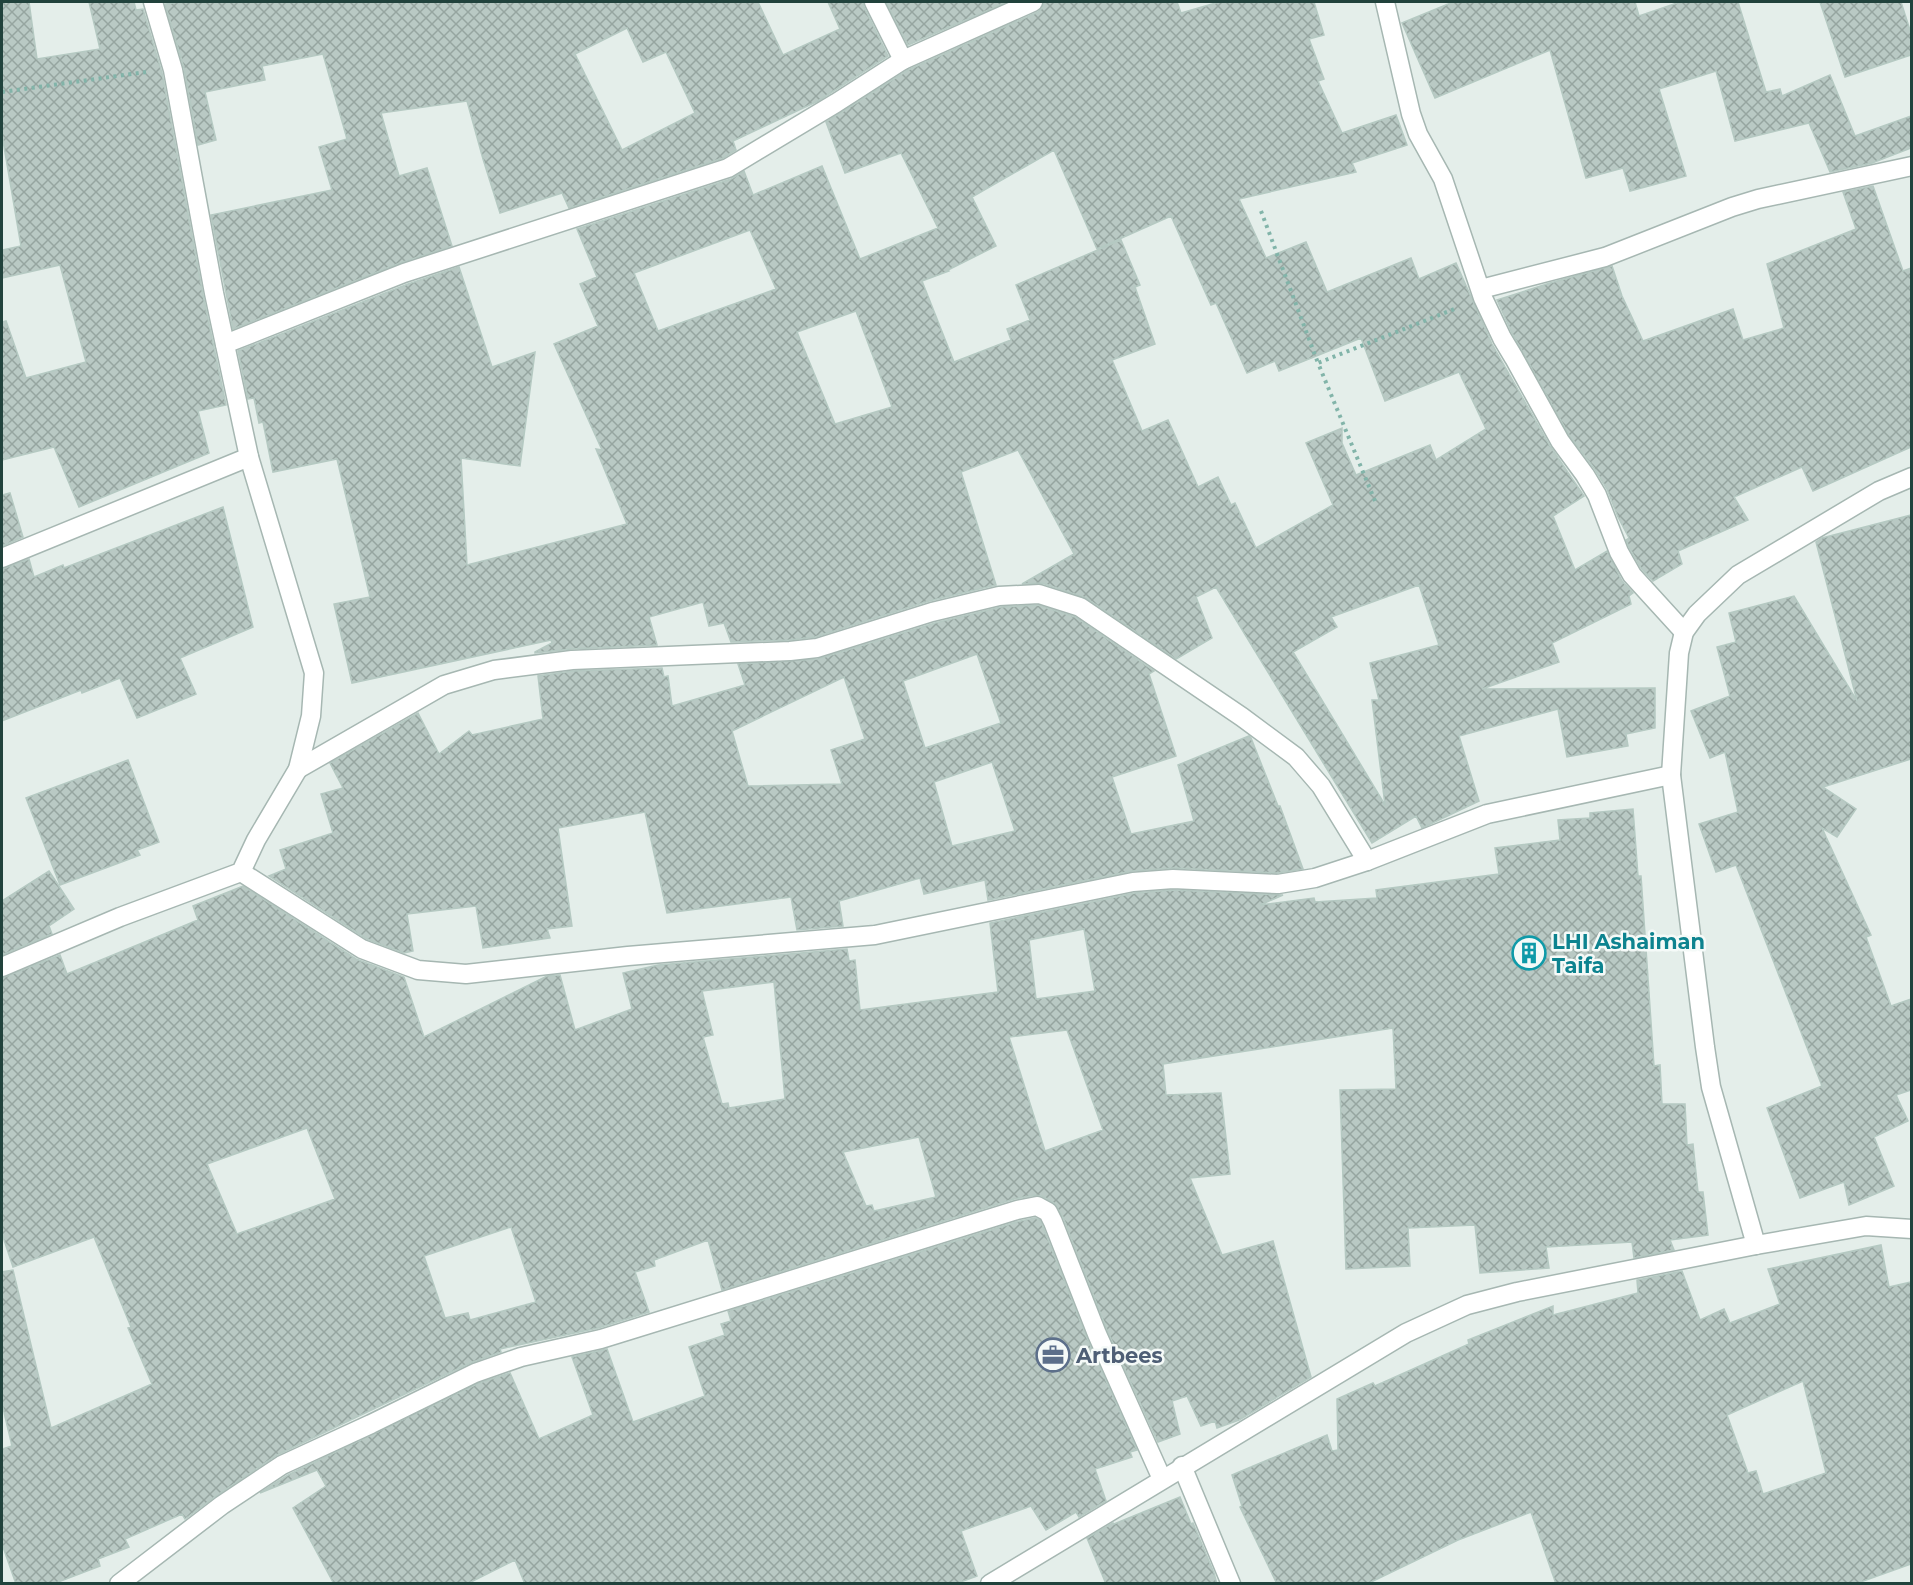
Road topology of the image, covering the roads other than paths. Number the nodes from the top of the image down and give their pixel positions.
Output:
1 (153, 2) edge
2 (874, 2) edge
3 (1033, 2) edge
4 (1385, 2) edge
5 (903, 60) junction
6 (1911, 166) edge
7 (1482, 293) junction
8 (225, 344) junction
9 (249, 457) junction
10 (1911, 477) edge
11 (2, 558) edge
12 (1684, 632) junction
13 (298, 769) junction
14 (1671, 775) junction
15 (1367, 861) junction
16 (241, 872) junction
17 (2, 968) edge
18 (1911, 1229) edge
19 (1756, 1245) junction
20 (1182, 1466) junction
21 (1162, 1479) junction
22 (119, 1584) edge
23 (990, 1584) edge
24 (1231, 1584) edge

1 - 8 street
2 - 5 street
3 - 5 street
4 - 7 street
5 - 8 street
6 - 7 street
7 - 12 street
8 - 9 street
9 - 11 street
9 - 13 street
10 - 12 street
12 - 14 street
13 - 15 street
13 - 16 street
14 - 15 street
14 - 19 street
15 - 16 street
16 - 17 street
18 - 19 street
19 - 20 street
20 - 21 street
20 - 24 street
21 - 22 street
21 - 23 street

